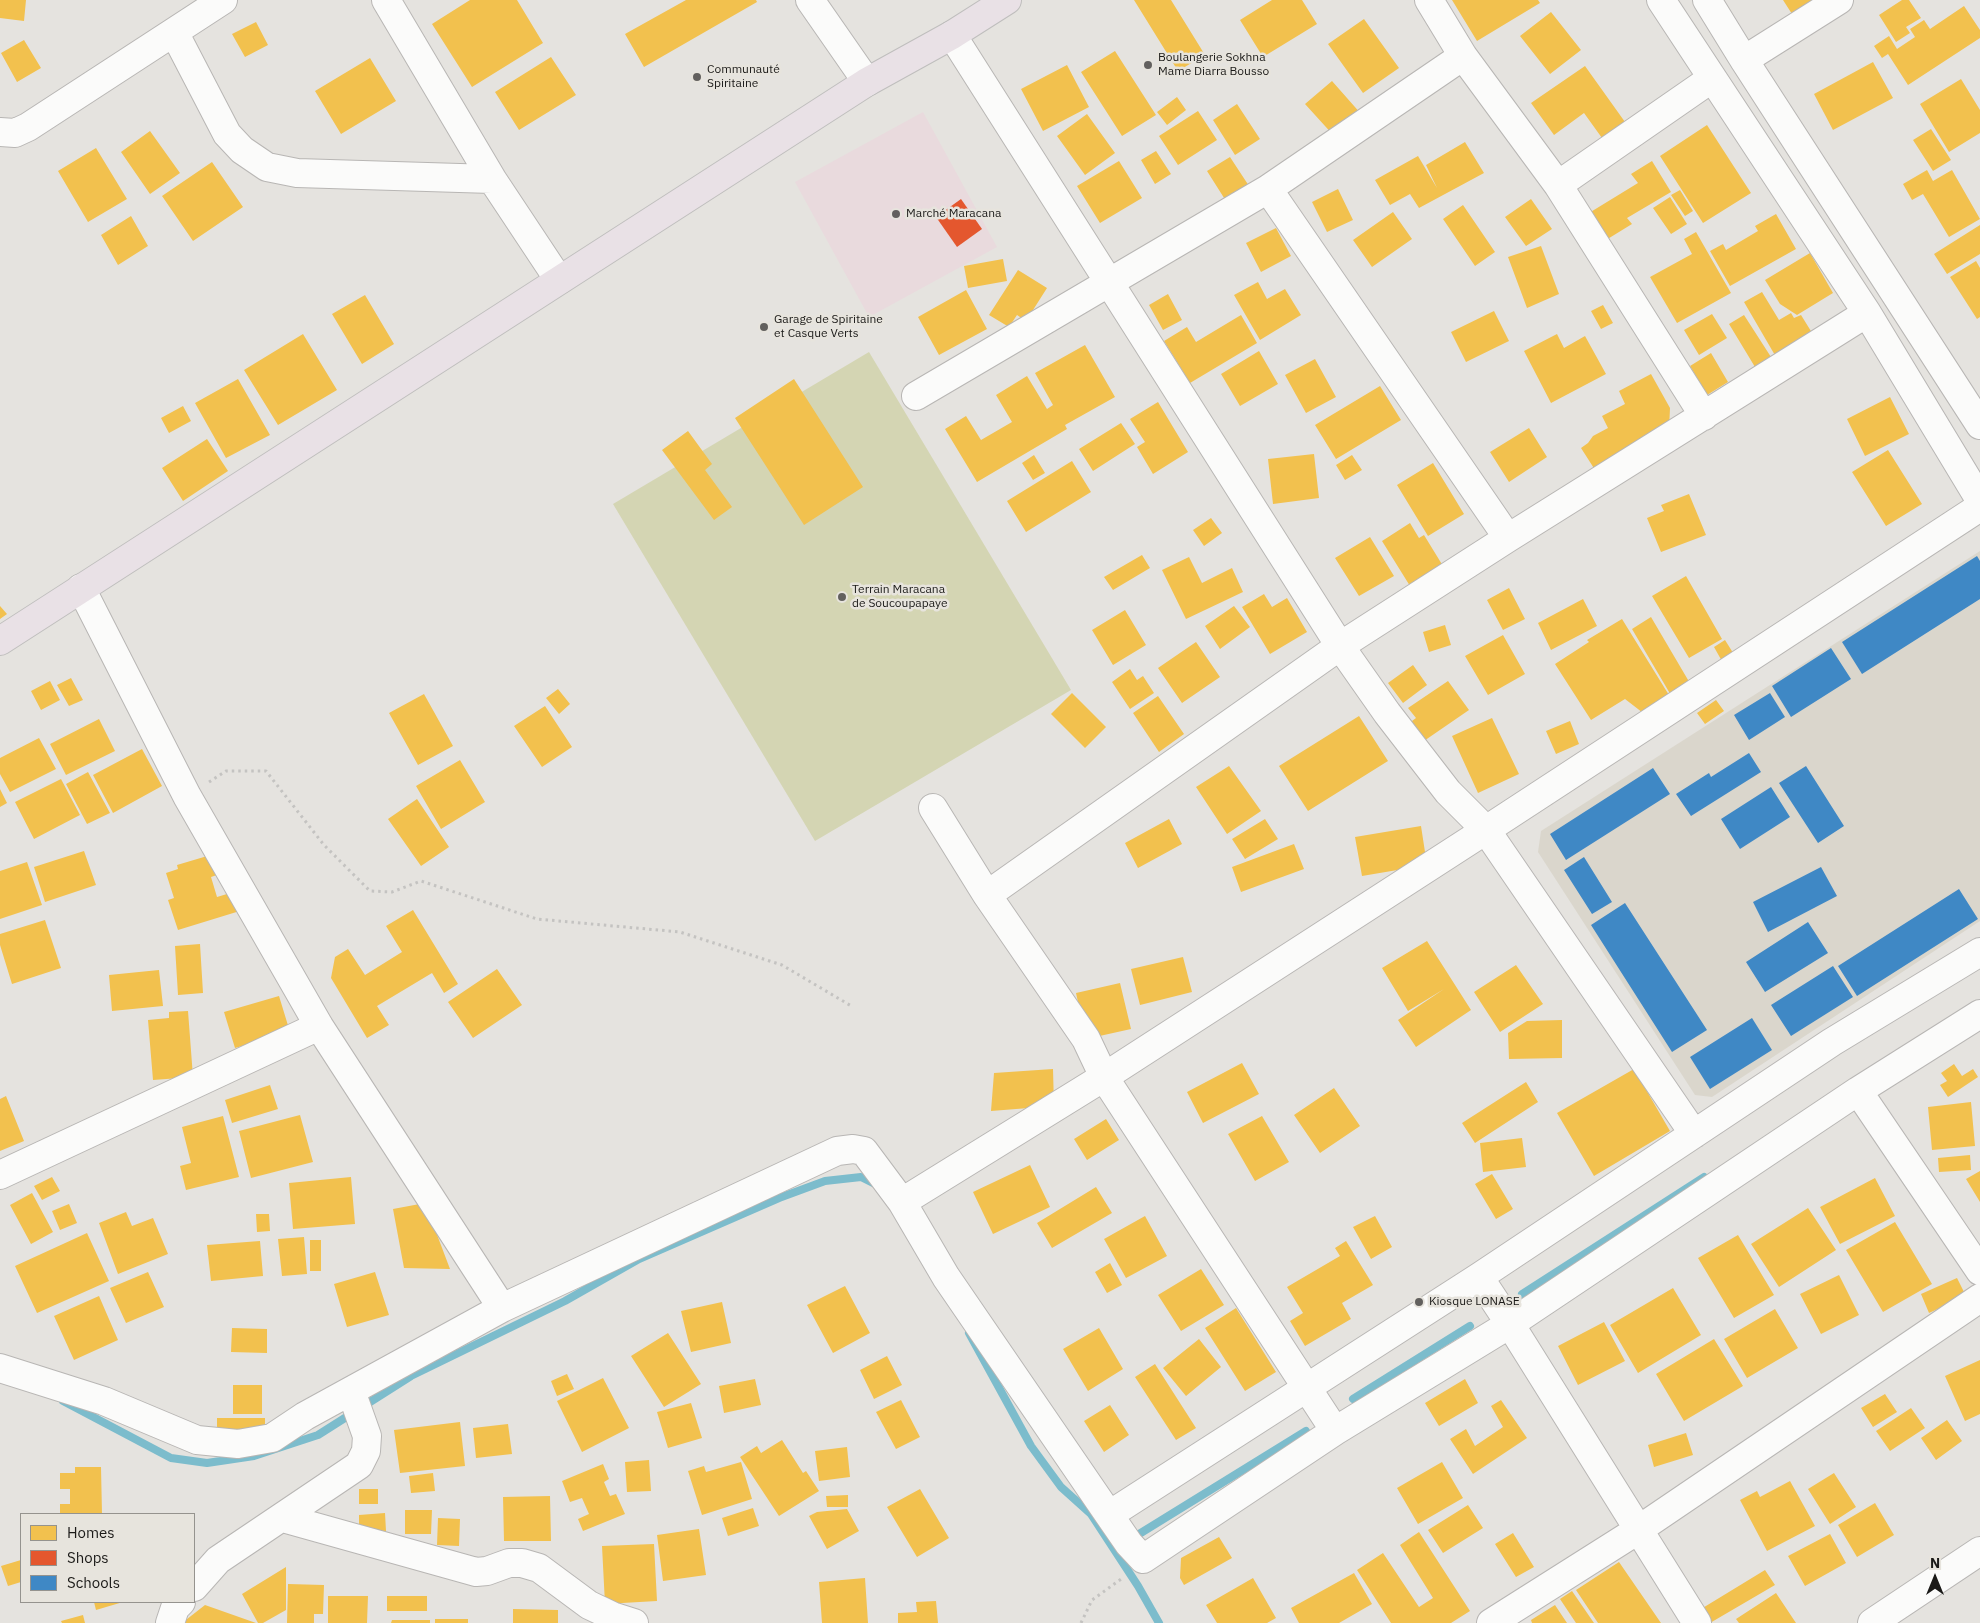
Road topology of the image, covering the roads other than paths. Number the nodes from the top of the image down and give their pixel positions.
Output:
1 (223, 0) edge
2 (386, 0) edge
3 (810, 0) edge
4 (1007, 0) edge
5 (1429, 0) edge
6 (1661, 0) edge
7 (1707, 0) edge
8 (1839, 0) edge
9 (174, 32) junction
10 (952, 35) junction
11 (1463, 56) junction
12 (1744, 60) junction
13 (1712, 79) junction
14 (867, 82) junction
15 (0, 132) edge
16 (492, 179) junction
17 (1558, 185) junction
18 (1268, 189) junction
19 (559, 280) junction
20 (1109, 282) junction
21 (1867, 313) junction
22 (916, 396) dead end
23 (1704, 416) junction
24 (1980, 426) edge
25 (1949, 450) junction
26 (1980, 500) edge
27 (1980, 507) edge
28 (1508, 538) junction
29 (81, 588) junction
30 (0, 641) edge
31 (1340, 646) junction
32 (933, 808) dead end
33 (1486, 830) junction
34 (987, 895) junction
35 (1980, 952) edge
36 (1980, 1014) edge
37 (319, 1026) junction
38 (1104, 1077) junction
39 (1858, 1092) junction
40 (1694, 1134) junction
41 (0, 1175) edge
42 (902, 1202) junction
43 (1980, 1271) edge
44 (1479, 1277) junction
45 (1980, 1298) edge
46 (502, 1308) junction
47 (1510, 1324) junction
48 (0, 1368) edge
49 (1307, 1386) junction
50 (351, 1391) junction
51 (1335, 1431) junction
52 (1109, 1515) junction
53 (283, 1518) junction
54 (1638, 1530) junction
55 (1980, 1551) edge
56 (195, 1587) edge
57 (180, 1603) edge
58 (170, 1623) edge
59 (634, 1623) edge
60 (1491, 1623) edge
61 (1697, 1623) edge
62 (1872, 1623) edge

1 - 9 street
2 - 16 street
3 - 14 street
4 - 10 main road
5 - 11 street
6 - 13 street
7 - 12 street
8 - 12 street
9 - 15 street
9 - 16 street
10 - 14 main road
10 - 20 street
11 - 17 street
11 - 18 street
12 - 24 street
13 - 17 street
13 - 21 street
14 - 19 main road
16 - 19 street
17 - 23 street
18 - 20 street
18 - 28 street
19 - 29 main road
20 - 22 street
20 - 31 street
21 - 23 street
21 - 25 street
23 - 28 street
24 - 25 street
25 - 26 street
27 - 33 street
28 - 31 street
29 - 30 main road
29 - 37 street
31 - 33 street
31 - 34 street
32 - 34 street
33 - 38 street
33 - 40 street
34 - 38 street
35 - 40 street
36 - 39 street
37 - 41 street
37 - 46 street
38 - 42 street
38 - 49 street
39 - 43 street
39 - 47 street
40 - 44 street
42 - 46 street
42 - 52 street
44 - 47 street
44 - 49 street
45 - 54 street
46 - 50 street
47 - 51 street
47 - 54 street
48 - 50 street
49 - 51 street
49 - 52 street
50 - 53 street
51 - 52 street
53 - 56 street
53 - 59 street
54 - 60 street
54 - 61 street
55 - 62 street
57 - 58 street

